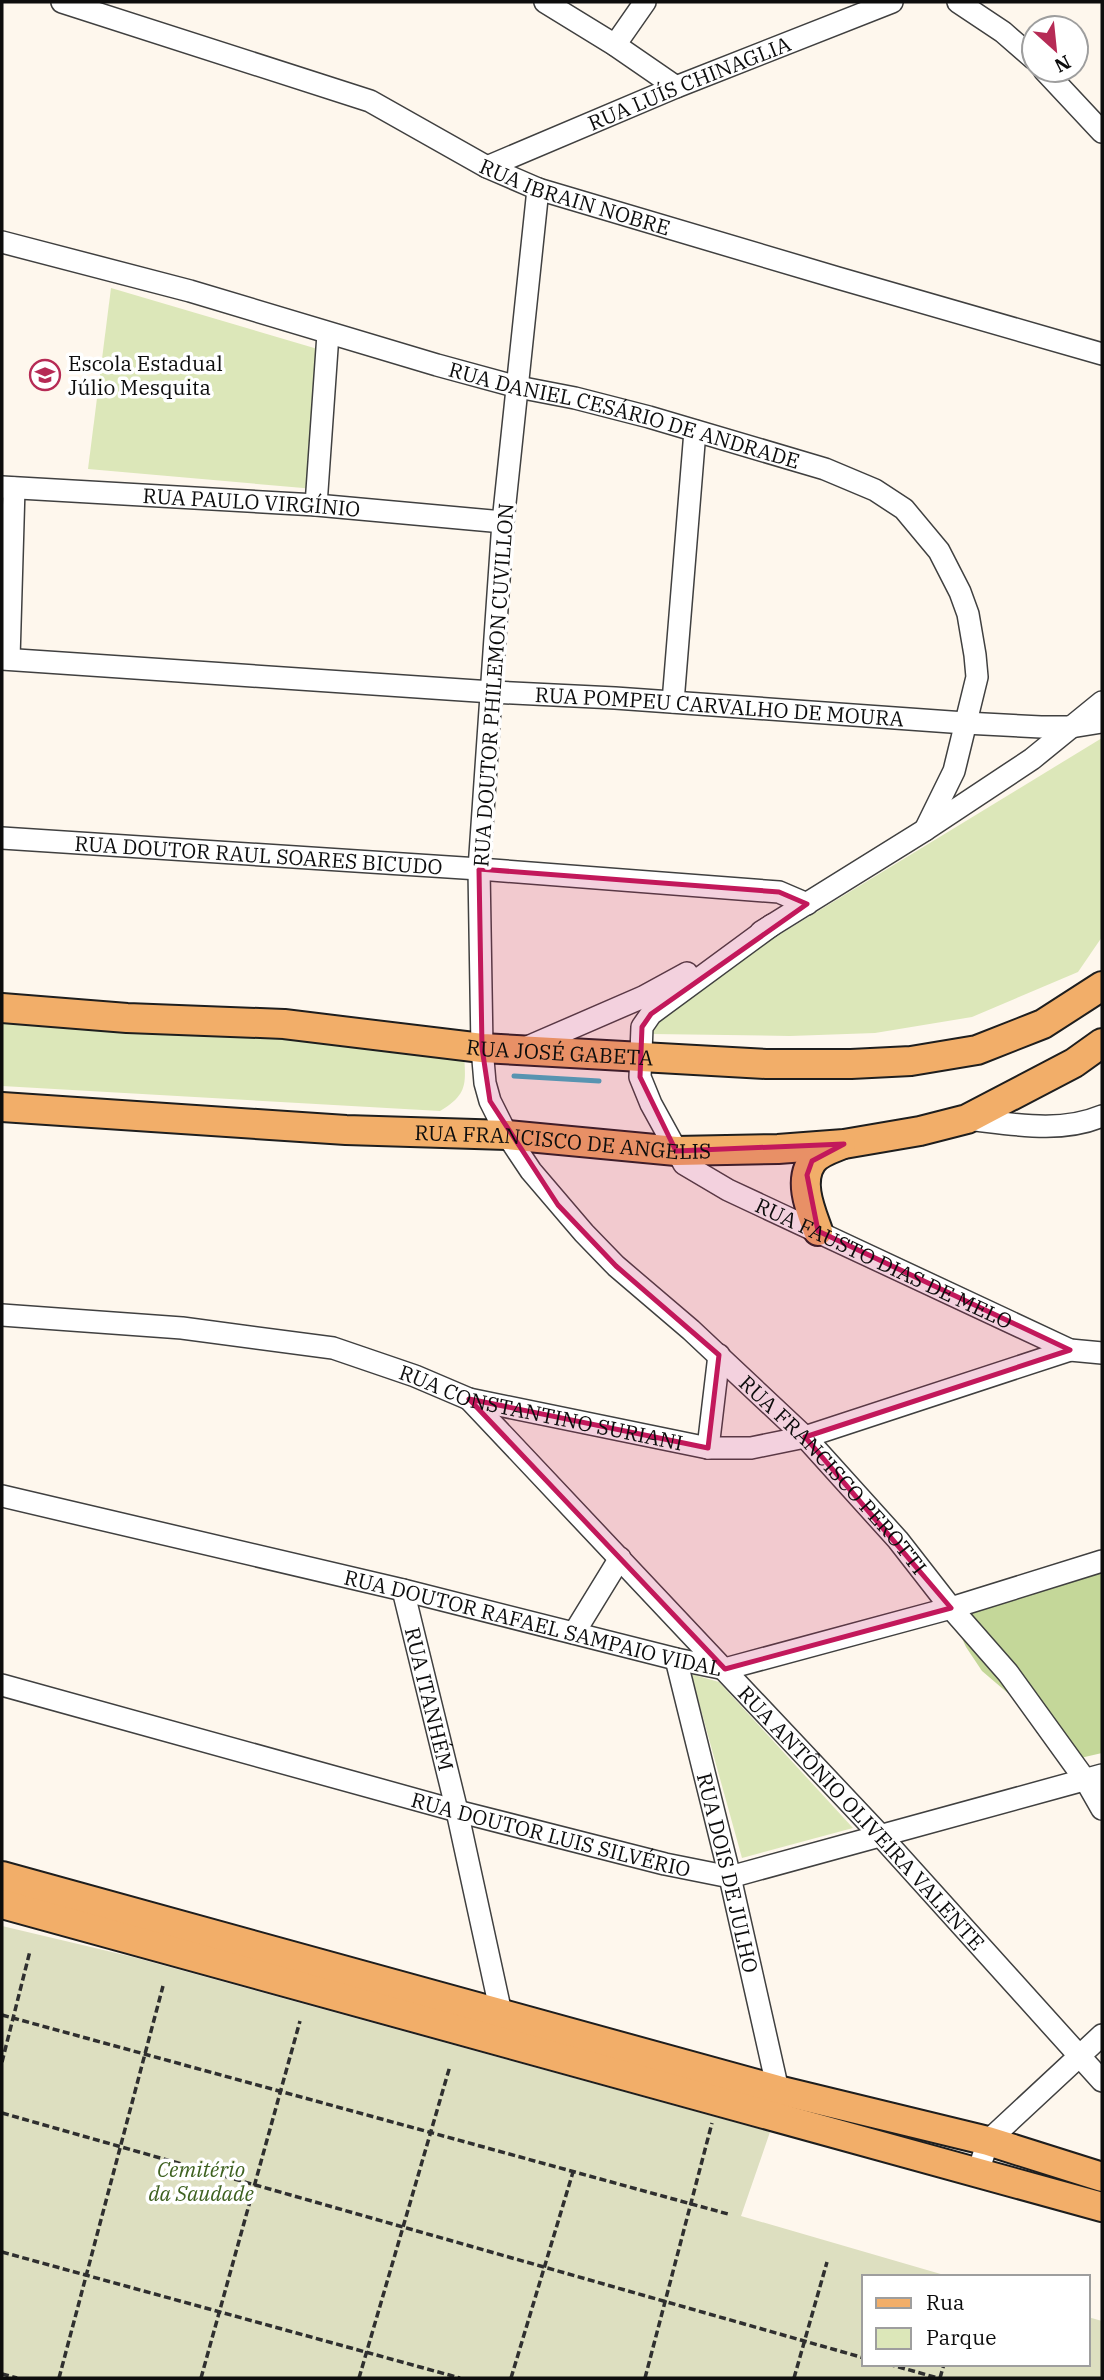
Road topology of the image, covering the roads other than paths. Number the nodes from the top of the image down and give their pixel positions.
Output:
1 (62, 2) edge
2 (545, 2) edge
3 (645, 2) edge
4 (892, 2) edge
5 (958, 2) edge
6 (615, 46) junction
7 (1020, 47) edge
8 (1057, 84) edge
9 (676, 87) junction
10 (1102, 132) edge
11 (487, 167) junction
12 (538, 188) junction
13 (2, 242) edge
14 (328, 334) junction
15 (1102, 354) edge
16 (518, 387) junction
17 (695, 431) junction
18 (8, 487) edge
19 (316, 505) junction
20 (503, 522) junction
21 (6, 659) edge
22 (492, 692) junction
23 (673, 702) junction
24 (1102, 702) edge
25 (1102, 722) edge
26 (965, 723) junction
27 (1071, 727) junction
28 (925, 830) junction
29 (2, 838) edge
30 (479, 869) junction
31 (807, 904) junction
32 (772, 925) junction
33 (1101, 984) edge
34 (2, 1009) edge
35 (1102, 1043) edge
36 (482, 1048) junction
37 (521, 1050) junction
38 (641, 1057) junction
39 (2, 1107) edge
40 (1102, 1116) edge
41 (967, 1119) junction
42 (508, 1135) junction
43 (844, 1144) junction
44 (676, 1151) junction
45 (531, 1171) joint
46 (818, 1231) junction
47 (2, 1315) edge
48 (1070, 1350) junction
49 (1102, 1353) edge
50 (719, 1355) junction
51 (469, 1399) junction
52 (805, 1437) junction
53 (708, 1448) junction
54 (2, 1496) edge
55 (620, 1558) junction
56 (1102, 1561) edge
57 (403, 1590) junction
58 (951, 1608) junction
59 (573, 1633) junction
60 (676, 1659) junction
61 (725, 1669) junction
62 (2, 1685) edge
63 (1094, 1778) edge
64 (1102, 1809) edge
65 (457, 1811) junction
66 (880, 1835) junction
67 (2, 1876) edge
68 (730, 1877) junction
69 (2, 1904) edge
70 (501, 2013) junction
71 (1102, 2035) edge
72 (1079, 2055) junction
73 (1102, 2081) edge
74 (778, 2090) junction
75 (988, 2141) junction
76 (978, 2172) junction
77 (1102, 2176) edge
78 (1102, 2207) edge

1 - 11 street, RUA IBRAIN NOBRE
2 - 6 street
3 - 6 street
4 - 9 street, RUA LUÍS CHINAGLIA
5 - 7 street
6 - 9 street
8 - 10 street
9 - 11 street, RUA LUÍS CHINAGLIA
11 - 12 street, RUA IBRAIN NOBRE
12 - 15 street, RUA IBRAIN NOBRE
12 - 16 street, RUA DOUTOR PHILEMON CUVILLON
13 - 14 street, RUA DANIEL CESÁRIO DE ANDRADE
14 - 16 street, RUA DANIEL CESÁRIO DE ANDRADE
14 - 19 street
16 - 17 street, RUA DANIEL CESÁRIO DE ANDRADE
16 - 20 street, RUA DOUTOR PHILEMON CUVILLON
17 - 23 street
17 - 26 street, RUA DANIEL CESÁRIO DE ANDRADE
18 - 19 street, RUA PAULO VIRGÍNIO
18 - 21 street
19 - 20 street, RUA PAULO VIRGÍNIO
20 - 22 street, RUA DOUTOR PHILEMON CUVILLON
21 - 22 street, RUA POMPEU CARVALHO DE MOURA
22 - 23 street, RUA POMPEU CARVALHO DE MOURA
22 - 30 street, RUA DOUTOR PHILEMON CUVILLON
23 - 26 street, RUA POMPEU CARVALHO DE MOURA
24 - 27 street
25 - 27 street, RUA POMPEU CARVALHO DE MOURA
26 - 27 street, RUA POMPEU CARVALHO DE MOURA
26 - 28 street, RUA DANIEL CESÁRIO DE ANDRADE
27 - 28 street
28 - 31 street
29 - 30 street, RUA DOUTOR RAUL SOARES BICUDO
30 - 31 street, RUA DOUTOR RAUL SOARES BICUDO
30 - 36 street, RUA DOUTOR PHILEMON CUVILLON
31 - 32 street
32 - 37 street
32 - 38 street
33 - 38 main road, RUA JOSÉ GABETA
34 - 36 main road, RUA JOSÉ GABETA
35 - 41 main road, RUA FRANCISCO DE ANGELIS
36 - 37 main road, RUA JOSÉ GABETA
36 - 42 street, RUA DOUTOR PHILEMON CUVILLON
37 - 38 main road, RUA JOSÉ GABETA
38 - 44 street
39 - 42 main road, RUA FRANCISCO DE ANGELIS
40 - 41 street
41 - 43 main road, RUA FRANCISCO DE ANGELIS
42 - 44 main road, RUA FRANCISCO DE ANGELIS
42 - 45 street, RUA DOUTOR PHILEMON CUVILLON
43 - 44 main road, RUA FRANCISCO DE ANGELIS
43 - 46 main road
44 - 46 street, RUA FAUSTO DIAS DE MELO
45 - 50 street, RUA FRANCISCO PEROTTI
46 - 48 street, RUA FAUSTO DIAS DE MELO
47 - 51 street, RUA CONSTANTINO SURIANI
48 - 49 street, RUA FAUSTO DIAS DE MELO
48 - 52 street, RUA CONSTANTINO SURIANI
50 - 52 street, RUA FRANCISCO PEROTTI
50 - 53 street
51 - 53 street, RUA CONSTANTINO SURIANI
51 - 55 street, RUA ANTÔNIO OLIVEIRA VALENTE
52 - 53 street, RUA CONSTANTINO SURIANI
52 - 58 street, RUA FRANCISCO PEROTTI
54 - 57 street, RUA DOUTOR RAFAEL SAMPAIO VIDAL
55 - 59 street
55 - 61 street, RUA ANTÔNIO OLIVEIRA VALENTE
56 - 58 street, RUA DOUTOR RAFAEL SAMPAIO VIDAL
57 - 59 street, RUA DOUTOR RAFAEL SAMPAIO VIDAL
57 - 65 street, RUA ITANHÉM
58 - 61 street, RUA DOUTOR RAFAEL SAMPAIO VIDAL
58 - 63 street, RUA FRANCISCO PEROTTI
59 - 60 street, RUA DOUTOR RAFAEL SAMPAIO VIDAL
60 - 61 street, RUA DOUTOR RAFAEL SAMPAIO VIDAL
60 - 68 street, RUA DOIS DE JULHO
61 - 66 street, RUA ANTÔNIO OLIVEIRA VALENTE
62 - 65 street, RUA DOUTOR LUIS SILVÉRIO
63 - 64 street, RUA FRANCISCO PEROTTI
63 - 66 street, RUA DOUTOR LUIS SILVÉRIO
65 - 68 street, RUA DOUTOR LUIS SILVÉRIO
65 - 70 street, RUA ITANHÉM
66 - 68 street, RUA DOUTOR LUIS SILVÉRIO
66 - 72 street, RUA ANTÔNIO OLIVEIRA VALENTE
67 - 70 main road
68 - 74 street, RUA DOIS DE JULHO
69 - 76 main road
70 - 74 main road
71 - 72 street
72 - 73 street, RUA ANTÔNIO OLIVEIRA VALENTE
72 - 75 street
74 - 75 main road
75 - 76 street
75 - 77 main road
76 - 78 main road

